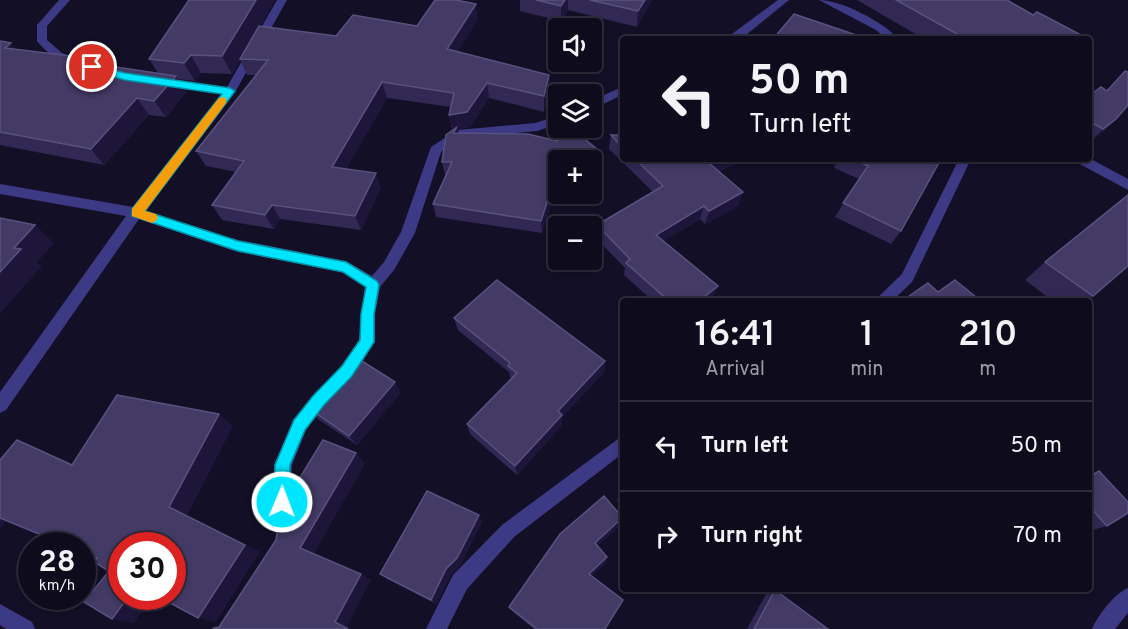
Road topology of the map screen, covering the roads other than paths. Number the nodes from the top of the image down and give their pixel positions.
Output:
1 (65, 0) edge
2 (282, 0) edge
3 (784, 0) edge
4 (824, 0) edge
5 (736, 36) edge
6 (889, 36) edge
7 (86, 66) edge
8 (148, 80) edge
9 (230, 91) junction
10 (620, 92) edge
11 (602, 101) edge
12 (548, 123) edge
13 (967, 162) edge
14 (1086, 162) edge
15 (1128, 185) edge
16 (0, 189) edge
17 (136, 213) junction
18 (373, 285) junction
19 (884, 298) edge
20 (0, 405) edge
21 (620, 446) edge
22 (281, 539) edge
23 (1128, 598) edge
24 (0, 614) edge
25 (25, 629) edge
26 (436, 629) edge
27 (1102, 629) edge

1 - 7 street
2 - 9 street
3 - 5 street
4 - 6 street
8 - 9 street
9 - 17 street
10 - 11 street
12 - 18 street
13 - 19 street
14 - 15 street
16 - 17 street
17 - 18 street
17 - 20 street
18 - 22 street
21 - 26 street
23 - 27 street
24 - 25 street

